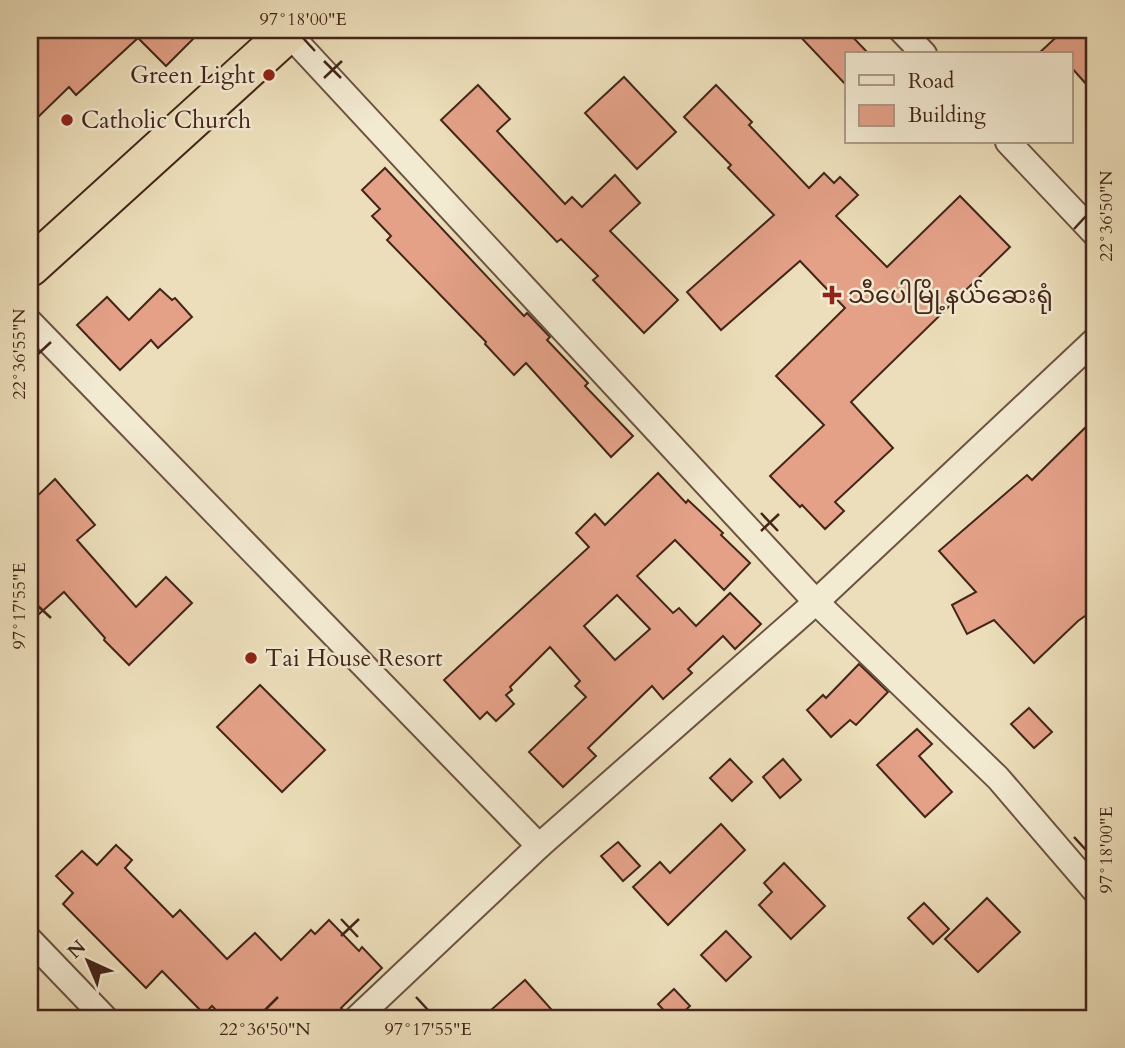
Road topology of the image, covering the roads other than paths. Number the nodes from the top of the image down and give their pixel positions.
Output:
1 (901, 30) edge
2 (290, 31) edge
3 (923, 52) edge
4 (1010, 144) edge
5 (1095, 234) edge
6 (30, 267) edge
7 (30, 322) edge
8 (1095, 340) edge
9 (816, 602) junction
10 (538, 846) junction
11 (1095, 891) edge
12 (30, 940) edge
13 (105, 1018) edge
14 (357, 1018) edge

1 - 3 street
2 - 6 highway
2 - 9 street
4 - 5 street
7 - 10 street
8 - 9 street
9 - 10 street
9 - 11 street
10 - 14 street
12 - 13 street

